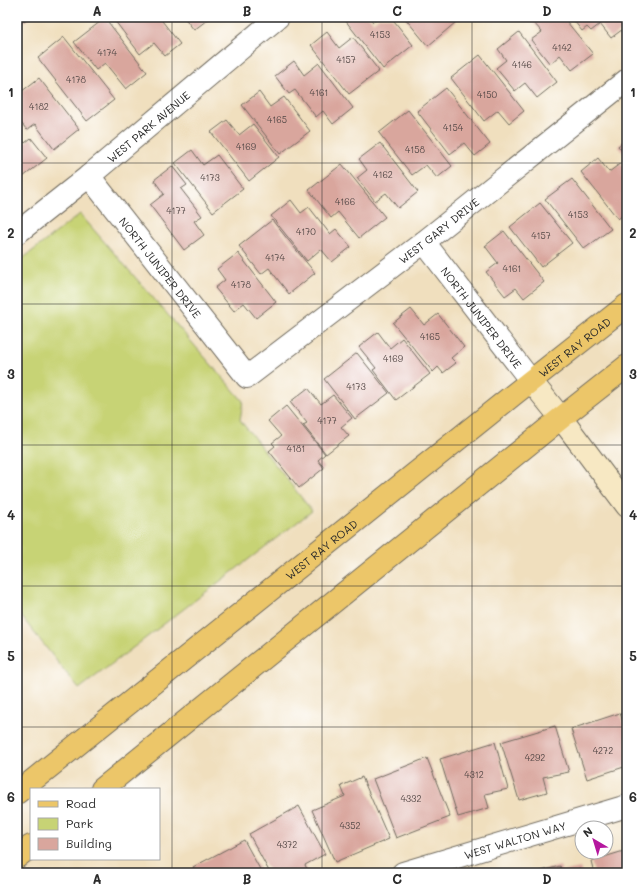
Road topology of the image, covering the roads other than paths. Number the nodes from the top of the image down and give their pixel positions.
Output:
1 (278, 17) edge
2 (627, 80) edge
3 (89, 176) junction
4 (17, 233) edge
5 (424, 242) junction
6 (627, 305) edge
7 (627, 366) edge
8 (247, 376) joint
9 (531, 381) junction
10 (560, 418) junction
11 (627, 506) edge
12 (103, 788) edge
13 (17, 794) edge
14 (627, 806) edge
15 (30, 847) edge
16 (17, 857) edge
17 (403, 873) edge

1 - 3 street, WEST PARK AVENUE
2 - 5 street, WEST GARY DRIVE
3 - 4 street, WEST PARK AVENUE
3 - 8 street, NORTH JUNIPER DRIVE
5 - 8 street, WEST GARY DRIVE
5 - 9 street, NORTH JUNIPER DRIVE
6 - 9 main road, WEST RAY ROAD
7 - 10 main road
9 - 10 street, NORTH JUNIPER DRIVE
9 - 13 main road, WEST RAY ROAD
10 - 11 street, NORTH JUNIPER DRIVE
10 - 12 main road
14 - 17 street, WEST WALTON WAY
15 - 16 main road

